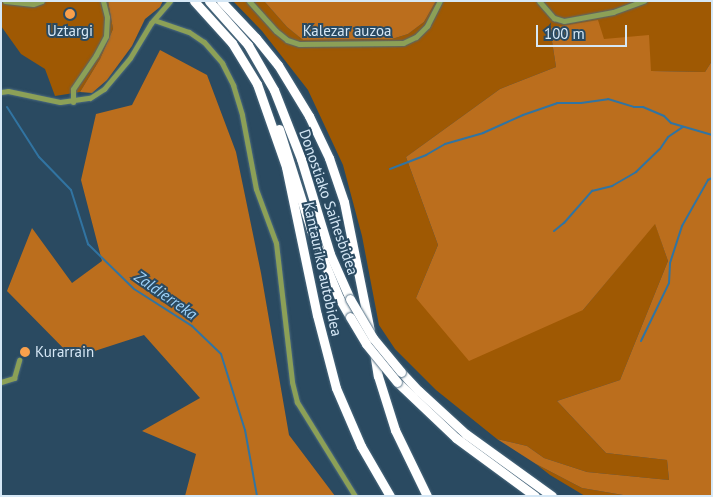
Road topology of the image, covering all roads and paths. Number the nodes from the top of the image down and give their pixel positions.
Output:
1 (5, 1) edge
2 (42, 1) edge
3 (103, 1) edge
4 (170, 1) edge
5 (194, 1) edge
6 (209, 1) edge
7 (220, 1) edge
8 (249, 1) edge
9 (440, 1) edge
10 (539, 1) edge
11 (644, 1) edge
12 (154, 20) junction
13 (258, 84) junction
14 (1, 92) edge
15 (73, 102) junction
16 (20, 360) dead end
17 (1, 382) edge
18 (355, 496) edge
19 (390, 496) edge
20 (428, 496) edge
21 (535, 496) edge
22 (552, 496) edge

1 - 2 street
3 - 15 street
4 - 12 street
5 - 13 highway, Kantauriko autobidea
6 - 22 highway, Donostiako Saihesbidea, bridge
7 - 20 highway
8 - 9 street, Kalezar auzoa
10 - 11 street
12 - 15 street
12 - 18 street
13 - 19 highway, Kantauriko autobidea
13 - 21 highway, Donostiako Saihesbidea, bridge
14 - 15 street
16 - 17 street

